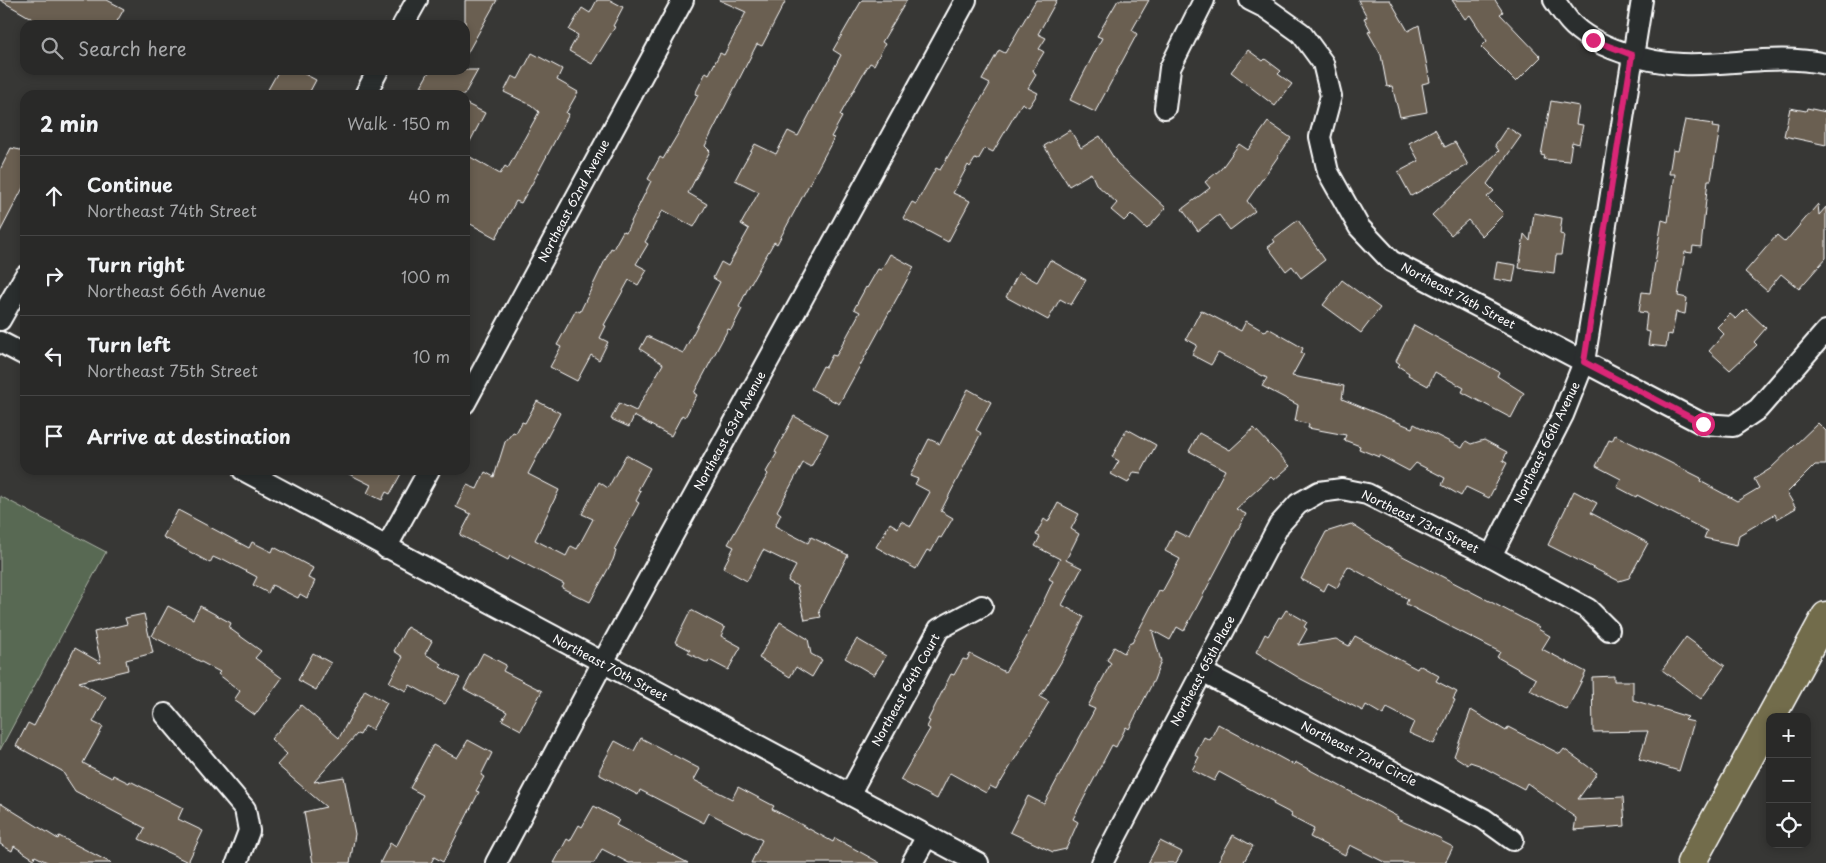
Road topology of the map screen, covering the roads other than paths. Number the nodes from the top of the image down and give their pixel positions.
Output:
1 (417, 0) edge
2 (683, 0) edge
3 (966, 0) edge
4 (1204, 0) edge
5 (1250, 0) edge
6 (1554, 0) edge
7 (1642, 0) edge
8 (406, 20) edge
9 (1632, 55) junction
10 (1826, 64) edge
11 (375, 75) edge
12 (367, 90) edge
13 (1165, 108) dead end
14 (20, 285) edge
15 (0, 320) edge
16 (1826, 331) edge
17 (0, 342) edge
18 (20, 352) edge
19 (1584, 362) junction
20 (470, 394) edge
21 (252, 475) edge
22 (425, 475) edge
23 (1319, 492) joint
24 (386, 548) junction
25 (1491, 556) junction
26 (982, 606) dead end
27 (1826, 616) edge
28 (1609, 630) dead end
29 (602, 664) junction
30 (1202, 672) junction
31 (1773, 713) edge
32 (165, 714) dead end
33 (1766, 725) edge
34 (850, 793) junction
35 (927, 836) junction
36 (1513, 840) dead end
37 (237, 863) edge
38 (496, 863) edge
39 (912, 863) edge
40 (978, 863) edge
41 (1102, 863) edge
42 (1691, 863) edge

1 - 8 street
2 - 20 street, Northeast 62nd Avenue
3 - 29 street, Northeast 63rd Avenue
4 - 13 street
5 - 19 street, Northeast 74th Street
6 - 9 street
7 - 9 street, Northeast 66th Avenue
9 - 10 street
9 - 19 street, Northeast 66th Avenue
11 - 12 street
14 - 15 street
16 - 19 street, Northeast 74th Street
17 - 18 street
19 - 25 street, Northeast 66th Avenue
21 - 24 street, Northeast 70th Street
22 - 24 street
23 - 25 street, Northeast 73rd Street
23 - 30 street, Northeast 65th Place
24 - 29 street, Northeast 70th Street
25 - 28 street, Northeast 73rd Street
26 - 34 street, Northeast 64th Court
27 - 31 main road
29 - 34 street, Northeast 70th Street
29 - 38 street, Northeast 63rd Avenue
30 - 36 street, Northeast 72nd Circle
30 - 41 street, Northeast 65th Place
32 - 37 street
33 - 42 main road
34 - 35 street, Northeast 70th Street
35 - 39 street
35 - 40 street, Northeast 70th Street

